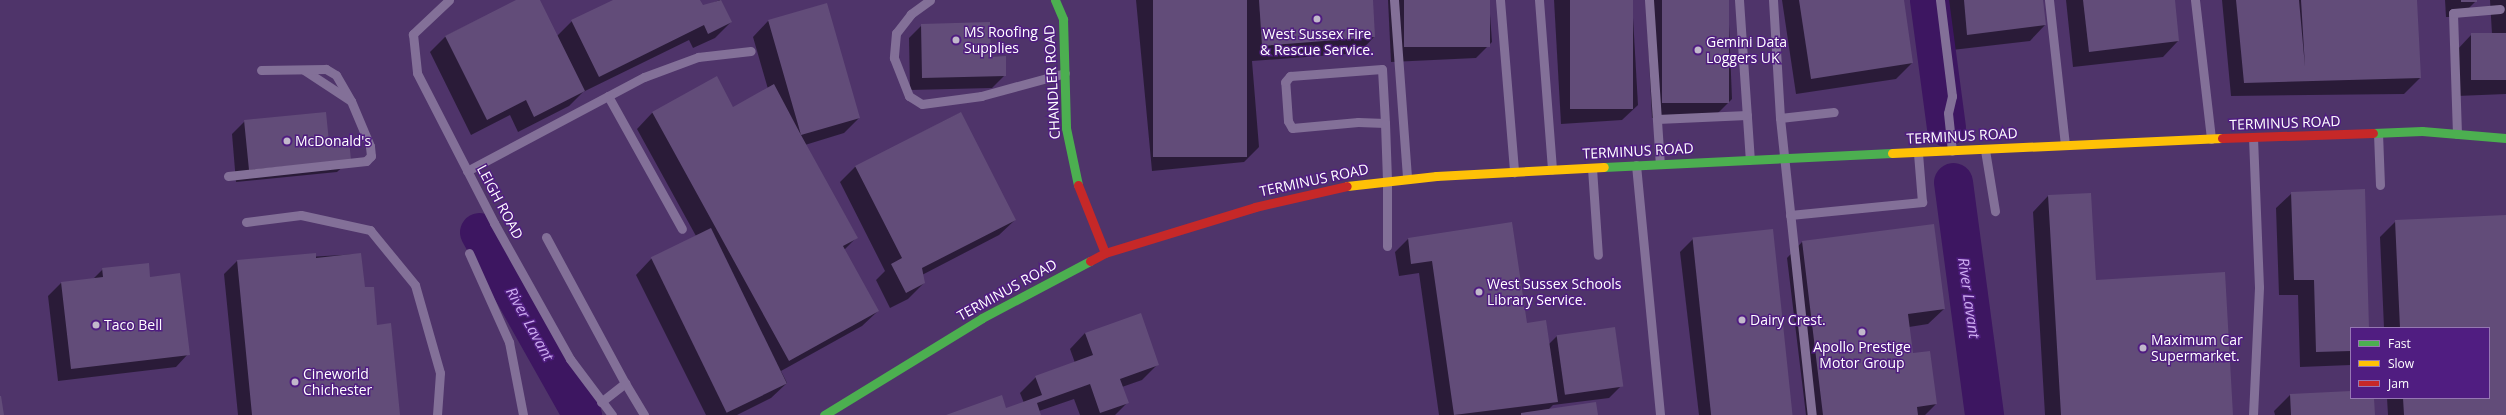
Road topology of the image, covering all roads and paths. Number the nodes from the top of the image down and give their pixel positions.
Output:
1 (449, 0) edge
2 (930, 0) edge
3 (1055, 0) edge
4 (1394, 0) edge
5 (1500, 0) edge
6 (1539, 0) edge
7 (1649, 0) edge
8 (1739, 0) edge
9 (1773, 0) edge
10 (1940, 0) edge
11 (2050, 0) edge
12 (2195, 0) edge
13 (2500, 9) dead end
14 (751, 51) dead end
15 (260, 70) dead end
16 (304, 70) junction
17 (1065, 73) junction
18 (608, 96) junction
19 (351, 101) junction
20 (1834, 112) dead end
21 (1747, 115) junction
22 (1657, 118) junction
23 (1780, 118) junction
24 (1385, 124) junction
25 (2378, 133) junction
26 (2457, 134) junction
27 (2253, 138) junction
28 (2506, 138) edge
29 (2211, 140) junction
30 (2065, 144) junction
31 (1985, 150) junction
32 (1952, 151) junction
33 (1918, 153) junction
34 (1783, 159) junction
35 (1750, 160) junction
36 (1660, 164) junction
37 (1636, 165) junction
38 (1592, 168) junction
39 (1552, 170) junction
40 (467, 171) junction
41 (1514, 172) junction
42 (228, 176) dead end
43 (1407, 178) junction
44 (1387, 180) junction
45 (2380, 185) dead end
46 (1995, 211) dead end
47 (1790, 215) junction
48 (246, 222) dead end
49 (682, 230) dead end
50 (546, 237) dead end
51 (1387, 246) dead end
52 (469, 253) dead end
53 (1104, 253) junction
54 (1598, 255) dead end
55 (625, 383) junction
56 (601, 402) junction
57 (437, 415) edge
58 (523, 415) edge
59 (612, 415) edge
60 (644, 415) edge
61 (824, 415) edge
62 (1660, 415) edge
63 (1812, 415) edge
64 (2253, 415) edge

1 - 40 lane, LEIGH ROAD
2 - 17 lane
3 - 17 street, CHANDLER ROAD
4 - 43 lane
5 - 41 lane
6 - 39 lane
7 - 22 lane
8 - 21 lane
9 - 23 lane
10 - 32 lane
11 - 30 lane
12 - 29 lane
13 - 26 lane
14 - 18 lane
15 - 16 lane
16 - 19 lane
16 - 19 lane
17 - 53 street, CHANDLER ROAD
18 - 40 lane
18 - 49 lane
19 - 42 lane
20 - 23 lane
21 - 22 lane
21 - 35 lane
22 - 36 lane
23 - 34 lane
24 - 24 lane
24 - 44 lane
25 - 26 street, TERMINUS ROAD
25 - 27 street, TERMINUS ROAD
25 - 45 lane
26 - 28 street, TERMINUS ROAD
27 - 29 street, TERMINUS ROAD
27 - 64 lane
29 - 30 street, TERMINUS ROAD
30 - 31 street, TERMINUS ROAD
31 - 32 street, TERMINUS ROAD
31 - 46 lane
32 - 33 street, TERMINUS ROAD
33 - 34 street, TERMINUS ROAD
33 - 47 lane
34 - 35 street, TERMINUS ROAD
34 - 47 lane
35 - 36 street, TERMINUS ROAD
36 - 37 street, TERMINUS ROAD
37 - 38 street, TERMINUS ROAD
37 - 62 lane
38 - 39 street, TERMINUS ROAD
38 - 54 lane
39 - 41 street, TERMINUS ROAD
40 - 56 lane, LEIGH ROAD
41 - 43 street, TERMINUS ROAD
43 - 44 street, TERMINUS ROAD
44 - 51 lane
44 - 53 street, TERMINUS ROAD
47 - 63 lane
48 - 57 lane
50 - 55 lane
52 - 58 lane
53 - 61 street, TERMINUS ROAD
55 - 56 lane
55 - 60 lane
56 - 59 lane, LEIGH ROAD

